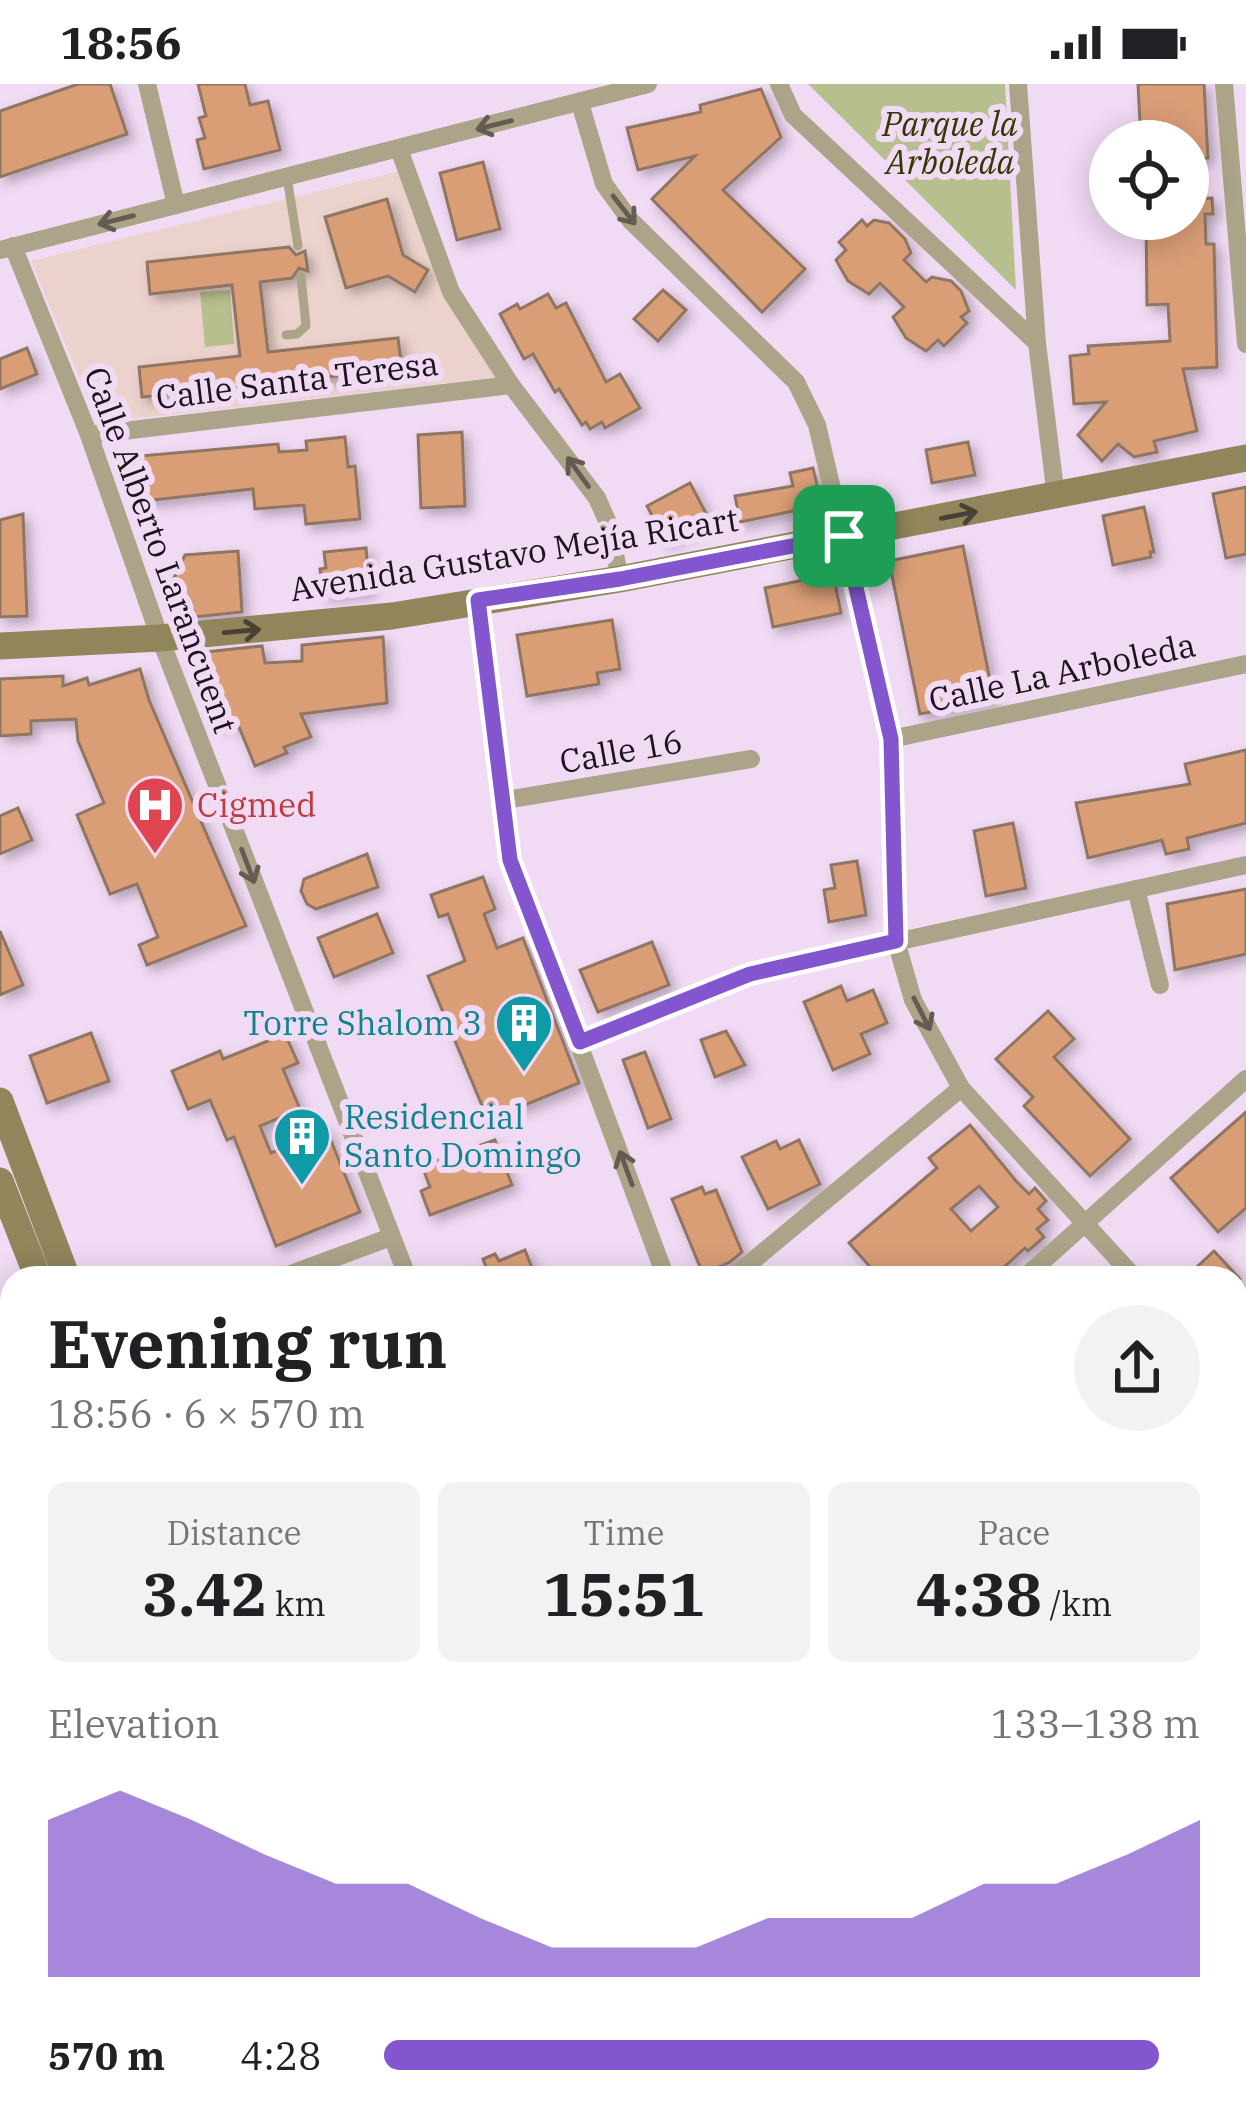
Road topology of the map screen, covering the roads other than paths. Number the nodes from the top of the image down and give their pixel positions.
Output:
1 (147, 84) edge
2 (648, 84) edge
3 (779, 84) edge
4 (1018, 84) edge
5 (1223, 84) edge
6 (580, 103) junction
7 (399, 149) junction
8 (287, 177) junction
9 (176, 205) junction
10 (298, 246) dead end
11 (7, 248) edge
12 (301, 277) dead end
13 (286, 335) dead end
14 (1037, 343) junction
15 (1246, 344) edge
16 (511, 385) junction
17 (89, 435) junction
18 (1246, 458) edge
19 (1056, 496) junction
20 (844, 536) junction
21 (620, 579) junction
22 (478, 600) junction
23 (160, 638) junction
24 (0, 646) edge
25 (1246, 664) edge
26 (891, 739) junction
27 (751, 759) dead end
28 (500, 801) junction
29 (1246, 865) edge
30 (1136, 889) junction
31 (896, 941) junction
32 (1160, 985) dead end
33 (580, 1042) junction
34 (1246, 1078) edge
35 (961, 1088) junction
36 (0, 1101) edge
37 (0, 1181) edge
38 (1087, 1221) junction
39 (8, 1223) edge
40 (391, 1237) junction
41 (31, 1266) edge
42 (63, 1266) edge
43 (312, 1266) edge
44 (403, 1266) edge
45 (662, 1266) edge
46 (746, 1266) edge
47 (1037, 1266) edge
48 (1125, 1266) edge

1 - 9 street
2 - 6 street
3 - 14 street
4 - 14 street
5 - 15 street
6 -> 7 street
6 -> 20 street
7 - 8 street
7 - 16 street
8 - 9 street
8 - 10 lane
9 -> 11 street
11 - 17 street, Calle Alberto Larancuent
12 - 13 lane
14 - 19 street
16 - 17 street, Calle Santa Teresa
21 -> 16 street
17 - 23 street, Calle Alberto Larancuent
18 - 19 street, Avenida Gustavo Mejía Ricart
20 -> 19 street, Avenida Gustavo Mejía Ricart
20 - 21 street, Avenida Gustavo Mejía Ricart
20 - 26 street
21 - 22 street, Avenida Gustavo Mejía Ricart
23 -> 22 street, Avenida Gustavo Mejía Ricart
22 - 28 street
23 - 24 street, Avenida Gustavo Mejía Ricart
23 -> 40 street, Calle Alberto Larancuent
25 - 26 street, Calle La Arboleda
26 - 31 street
27 - 28 street, Calle 16
28 - 33 street
29 - 30 street
30 - 31 street
30 - 32 street
31 - 33 street
31 -> 35 street
45 -> 33 street
34 - 38 street
35 - 38 street
35 - 46 street
36 - 42 street
37 - 39 street
38 - 47 street
38 - 48 street
39 - 41 street
40 - 43 street
40 - 44 street, Calle Alberto Larancuent

